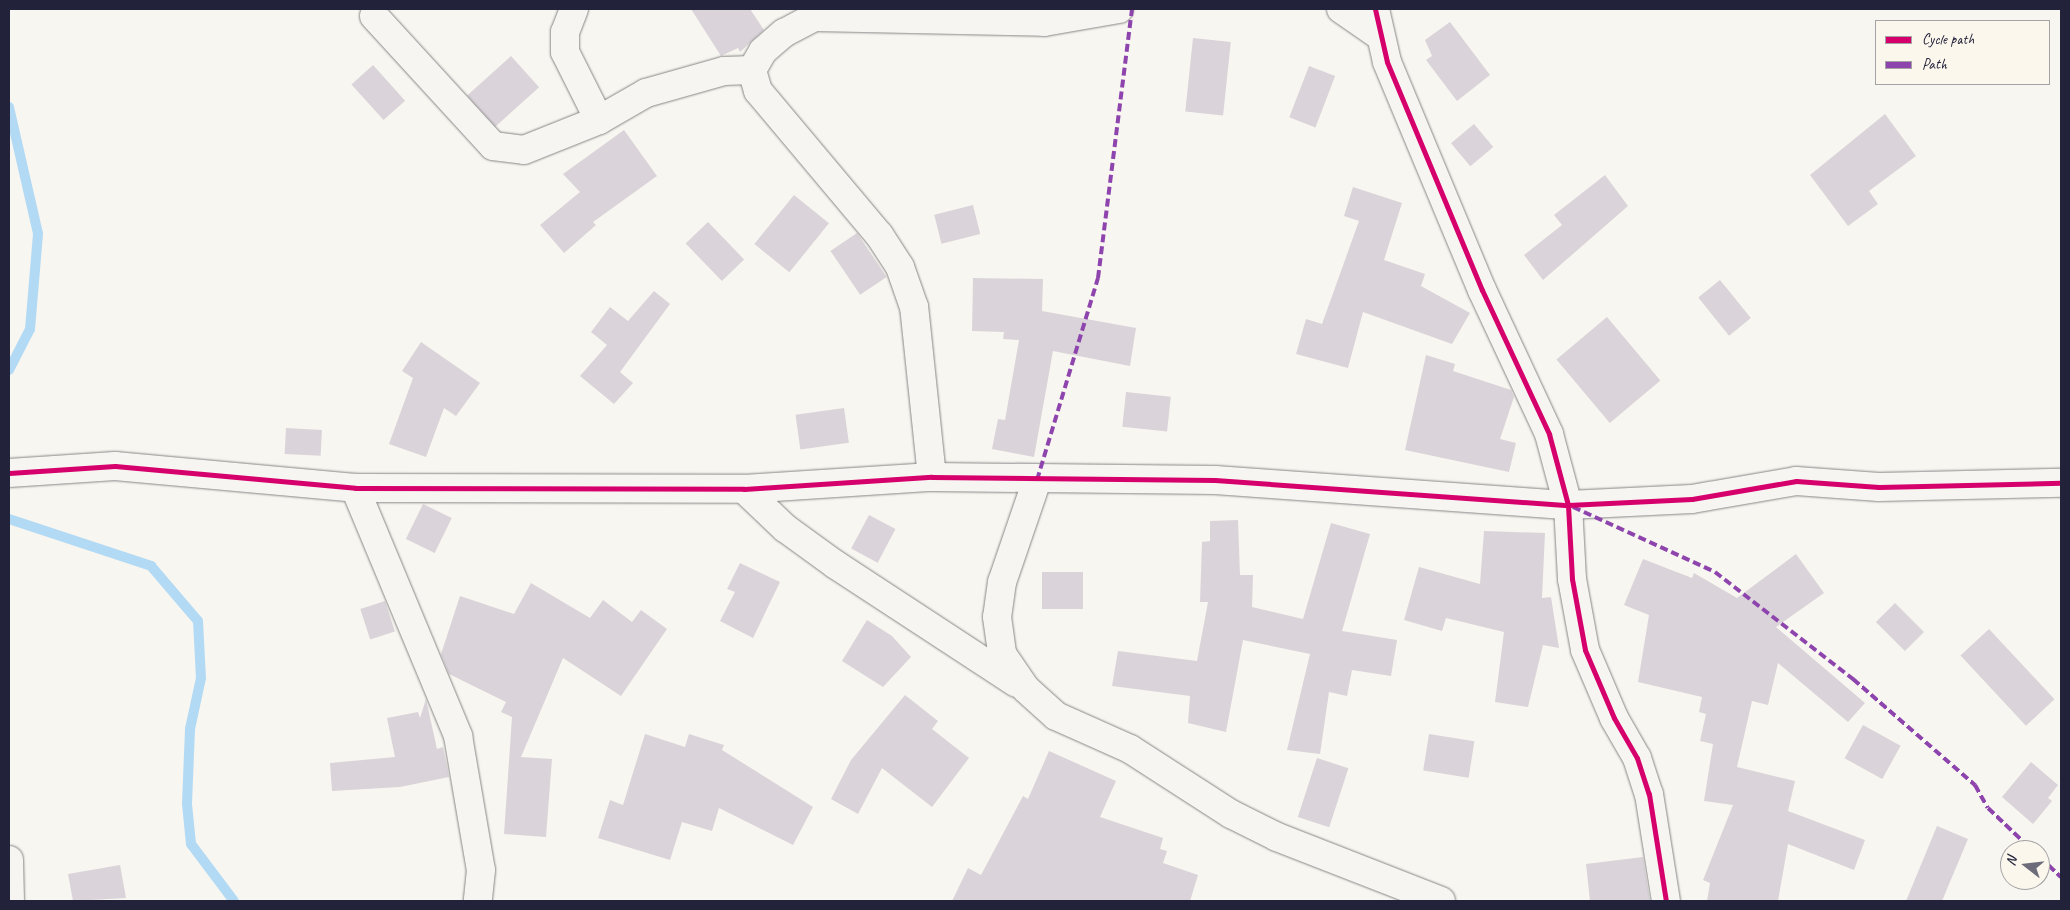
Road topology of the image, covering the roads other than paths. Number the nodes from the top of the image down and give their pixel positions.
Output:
1 (574, 9) edge
2 (1119, 9) edge
3 (1341, 9) edge
4 (374, 16) dead end
5 (1376, 21) edge
6 (752, 70) junction
7 (599, 120) junction
8 (9, 473) edge
9 (932, 478) junction
10 (1037, 480) junction
11 (2061, 484) edge
12 (355, 488) junction
13 (744, 489) junction
14 (1568, 505) junction
15 (1026, 689) junction
16 (9, 860) edge
17 (10, 901) edge
18 (478, 901) edge
19 (1440, 901) edge
20 (1666, 901) edge

1 - 7 street
2 - 6 street
3 - 5 street
4 - 7 street
5 - 14 street
6 - 7 street
6 - 9 street
8 - 12 street
9 - 10 street
9 - 13 street
10 - 14 street
10 - 15 street
11 - 14 street
12 - 13 street
12 - 18 street
13 - 15 street
14 - 20 street
15 - 19 street
16 - 17 street

